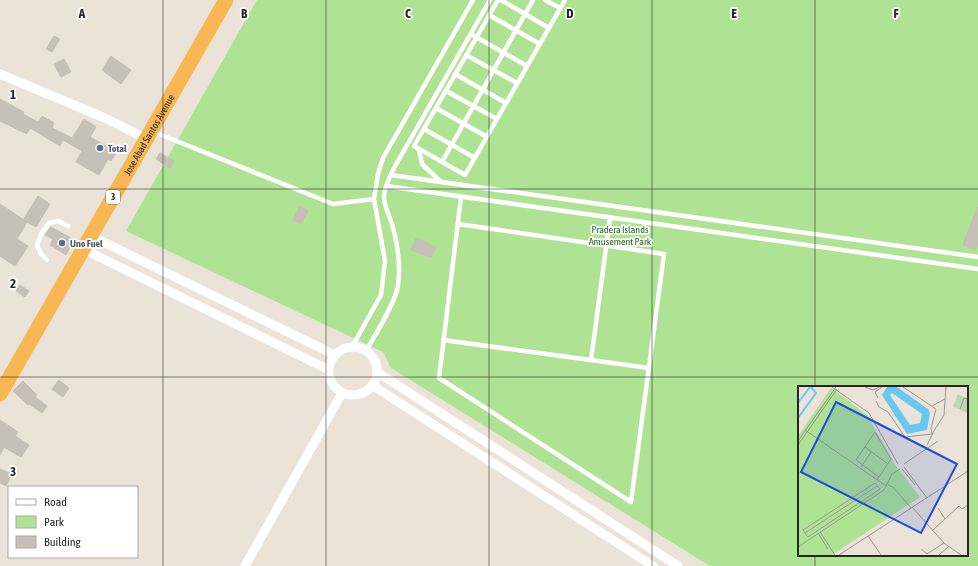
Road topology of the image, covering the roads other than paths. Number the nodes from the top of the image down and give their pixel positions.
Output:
1 (226, 0) edge
2 (473, 0) edge
3 (490, 0) edge
4 (498, 0) edge
5 (501, 0) edge
6 (533, 0) edge
7 (545, 0) edge
8 (565, 0) edge
9 (560, 8) junction
10 (525, 14) junction
11 (489, 15) junction
12 (549, 28) junction
13 (516, 31) junction
14 (471, 34) junction
15 (476, 37) junction
16 (540, 44) junction
17 (504, 53) junction
18 (466, 55) junction
19 (527, 66) junction
20 (494, 70) junction
21 (0, 74) edge
22 (455, 74) junction
23 (517, 83) junction
24 (482, 90) junction
25 (446, 91) junction
26 (506, 103) junction
27 (473, 106) junction
28 (436, 108) junction
29 (497, 119) junction
30 (464, 123) junction
31 (424, 129) junction
32 (149, 135) junction
33 (487, 136) junction
34 (451, 145) junction
35 (419, 150) junction
36 (474, 158) junction
37 (442, 162) junction
38 (391, 175) junction
39 (441, 182) junction
40 (386, 186) junction
41 (461, 197) junction
42 (374, 199) junction
43 (610, 218) junction
44 (458, 224) junction
45 (68, 226) dead end
46 (91, 236) junction
47 (606, 246) junction
48 (83, 249) junction
49 (978, 257) edge
50 (47, 260) dead end
51 (978, 269) edge
52 (161, 271) junction
53 (155, 284) junction
54 (444, 340) junction
55 (352, 347) junction
56 (366, 351) junction
57 (335, 355) junction
58 (591, 360) junction
59 (649, 368) junction
60 (329, 370) junction
61 (377, 372) junction
62 (372, 385) junction
63 (342, 393) junction
64 (0, 394) edge
65 (245, 566) edge
66 (654, 566) edge
67 (678, 566) edge

1 - 32 highway, Jose Abad Santos Avenue / 3
2 - 42 lane
3 - 14 lane
4 - 11 lane
5 - 10 lane
6 - 10 lane
7 - 9 lane
8 - 9 lane
9 - 12 lane
10 - 12 lane
10 - 13 lane
11 - 13 lane
11 - 15 lane
12 - 16 lane
13 - 16 lane
13 - 17 lane
14 - 15 lane
14 - 38 lane
15 - 17 lane
15 - 18 lane
16 - 19 lane
17 - 19 lane
17 - 20 lane
18 - 20 lane
18 - 22 lane
19 - 23 lane
20 - 23 lane
20 - 24 lane
21 - 32 street
22 - 24 lane
22 - 25 lane
23 - 26 lane
24 - 26 lane
24 - 27 lane
25 - 27 lane
25 - 28 lane
26 - 29 lane
27 - 29 lane
27 - 30 lane
28 - 30 lane
28 - 31 lane
29 - 33 lane
30 - 33 lane
30 - 34 lane
31 - 34 lane
31 - 35 lane
32 - 42 lane
32 - 46 highway, Jose Abad Santos Avenue / 3
33 - 36 lane
34 - 36 lane
34 - 37 lane
35 - 37 lane
35 - 39 lane
36 - 37 lane
38 - 39 lane
38 - 40 lane
39 - 49 lane
40 - 41 lane
40 - 56 lane
41 - 43 lane
41 - 44 lane
42 - 55 lane
43 - 47 lane
43 - 51 lane
44 - 47 lane
44 - 54 lane
45 - 50 lane
46 - 48 highway, Jose Abad Santos Avenue / 3
46 - 52 street
47 - 58 lane
47 - 59 lane
48 - 53 street
48 - 64 highway, Jose Abad Santos Avenue / 3
52 - 53 street
52 - 57 street
53 - 60 street
54 - 58 lane
54 - 59 lane
55 - 56 street
55 - 57 street
56 - 61 street
57 - 60 street
58 - 59 lane
60 - 63 street
61 - 62 street
61 - 67 street
62 - 63 street
62 - 66 street
63 - 65 street

